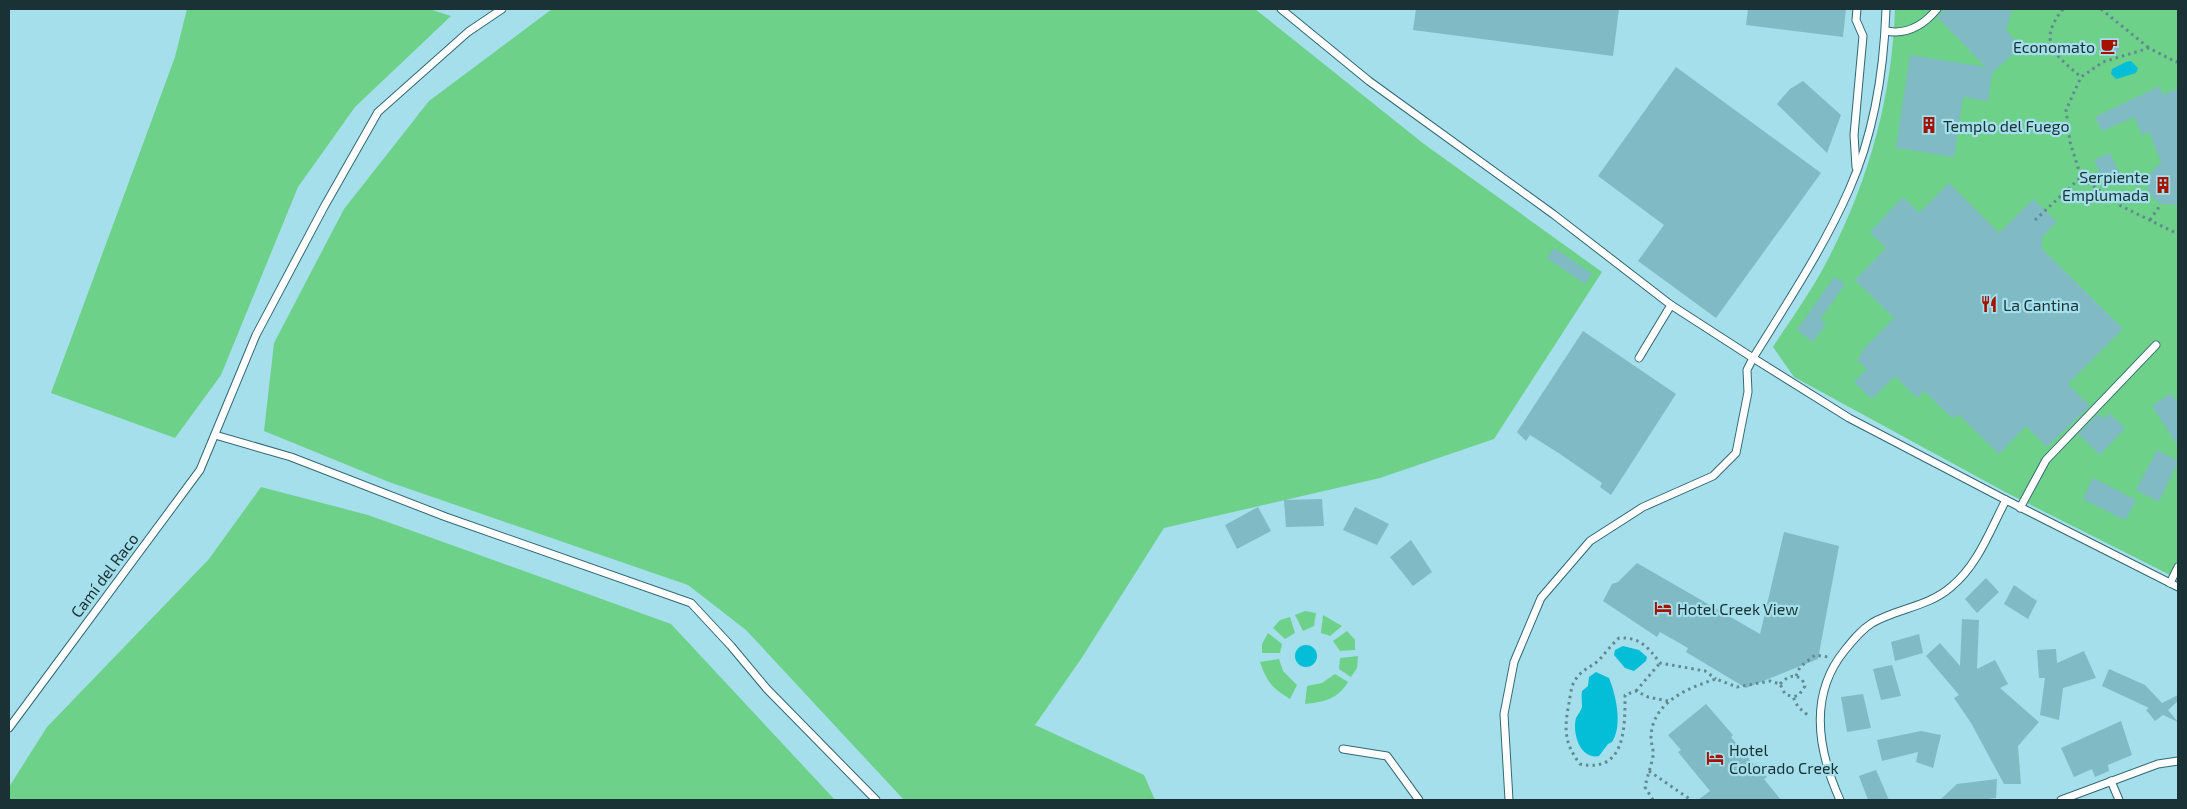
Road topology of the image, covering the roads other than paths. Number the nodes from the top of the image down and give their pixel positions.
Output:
1 (502, 9) edge
2 (1281, 9) edge
3 (1857, 9) edge
4 (1886, 9) edge
5 (1937, 9) edge
6 (1886, 31) junction
7 (1856, 172) junction
8 (1671, 305) junction
9 (2156, 345) dead end
10 (1639, 358) dead end
11 (1753, 358) junction
12 (214, 435) junction
13 (2006, 500) junction
14 (2020, 508) junction
15 (2178, 567) edge
16 (2170, 583) junction
17 (2178, 587) edge
18 (9, 728) edge
19 (1343, 749) dead end
20 (2178, 761) edge
21 (2111, 781) junction
22 (876, 800) edge
23 (1419, 800) edge
24 (1510, 800) edge
25 (1840, 800) edge
26 (2061, 800) edge
27 (2119, 800) edge

1 - 12 lane, Camí del Raco
2 - 8 lane
3 - 7 lane
4 - 6 lane
5 - 6 lane
6 - 7 lane
7 - 11 lane
8 - 10 lane
8 - 11 lane
9 - 14 lane
11 - 13 lane
11 - 24 lane
12 - 18 lane, Camí del Raco
12 - 22 lane
13 - 14 lane
13 - 25 lane
14 - 16 lane
15 - 16 lane
16 - 17 lane
19 - 23 lane
20 - 21 lane
21 - 26 lane
21 - 27 lane

